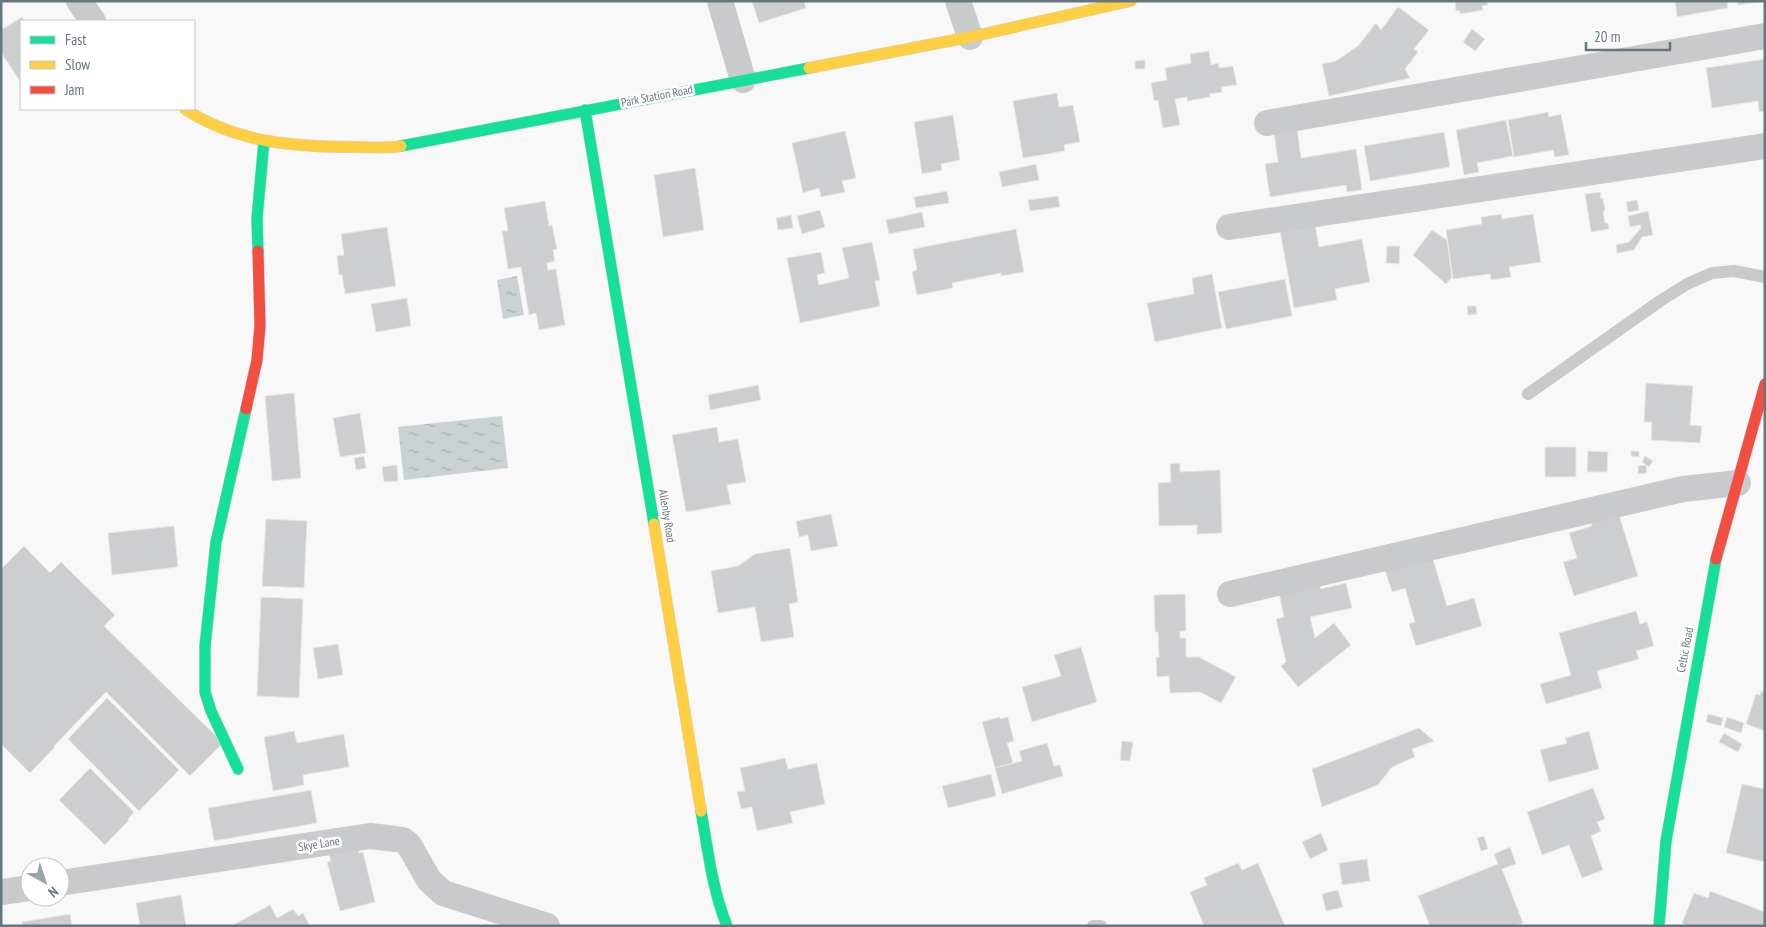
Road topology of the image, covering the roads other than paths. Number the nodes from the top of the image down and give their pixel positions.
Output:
1 (79, 1) edge
2 (720, 1) edge
3 (958, 1) edge
4 (1131, 1) edge
5 (93, 20) edge
6 (1765, 36) edge
7 (970, 37) junction
8 (743, 80) junction
9 (186, 110) edge
10 (585, 110) junction
11 (1267, 123) dead end
12 (264, 141) junction
13 (1765, 146) edge
14 (1229, 227) dead end
15 (1765, 277) edge
16 (1765, 384) edge
17 (1528, 394) dead end
18 (1738, 483) junction
19 (1230, 594) dead end
20 (238, 769) dead end
21 (70, 881) edge
22 (20, 889) edge
23 (1, 892) edge
24 (548, 926) edge
25 (727, 926) edge
26 (1093, 926) edge
27 (1101, 926) edge
28 (1660, 926) edge

1 - 5 street
2 - 8 street
3 - 7 street
4 - 7 street, Park Station Road
6 - 11 street
7 - 8 street, Park Station Road
8 - 10 street, Park Station Road
9 - 12 street, Park Station Road
10 - 12 street, Park Station Road
10 - 25 street, Allenby Road
12 - 20 street
13 - 14 street
15 - 17 lane
16 - 18 street, Celtic Road
18 - 19 street
18 - 28 street, Celtic Road
21 - 24 street, Skye Lane
22 - 23 street
26 - 27 lane

